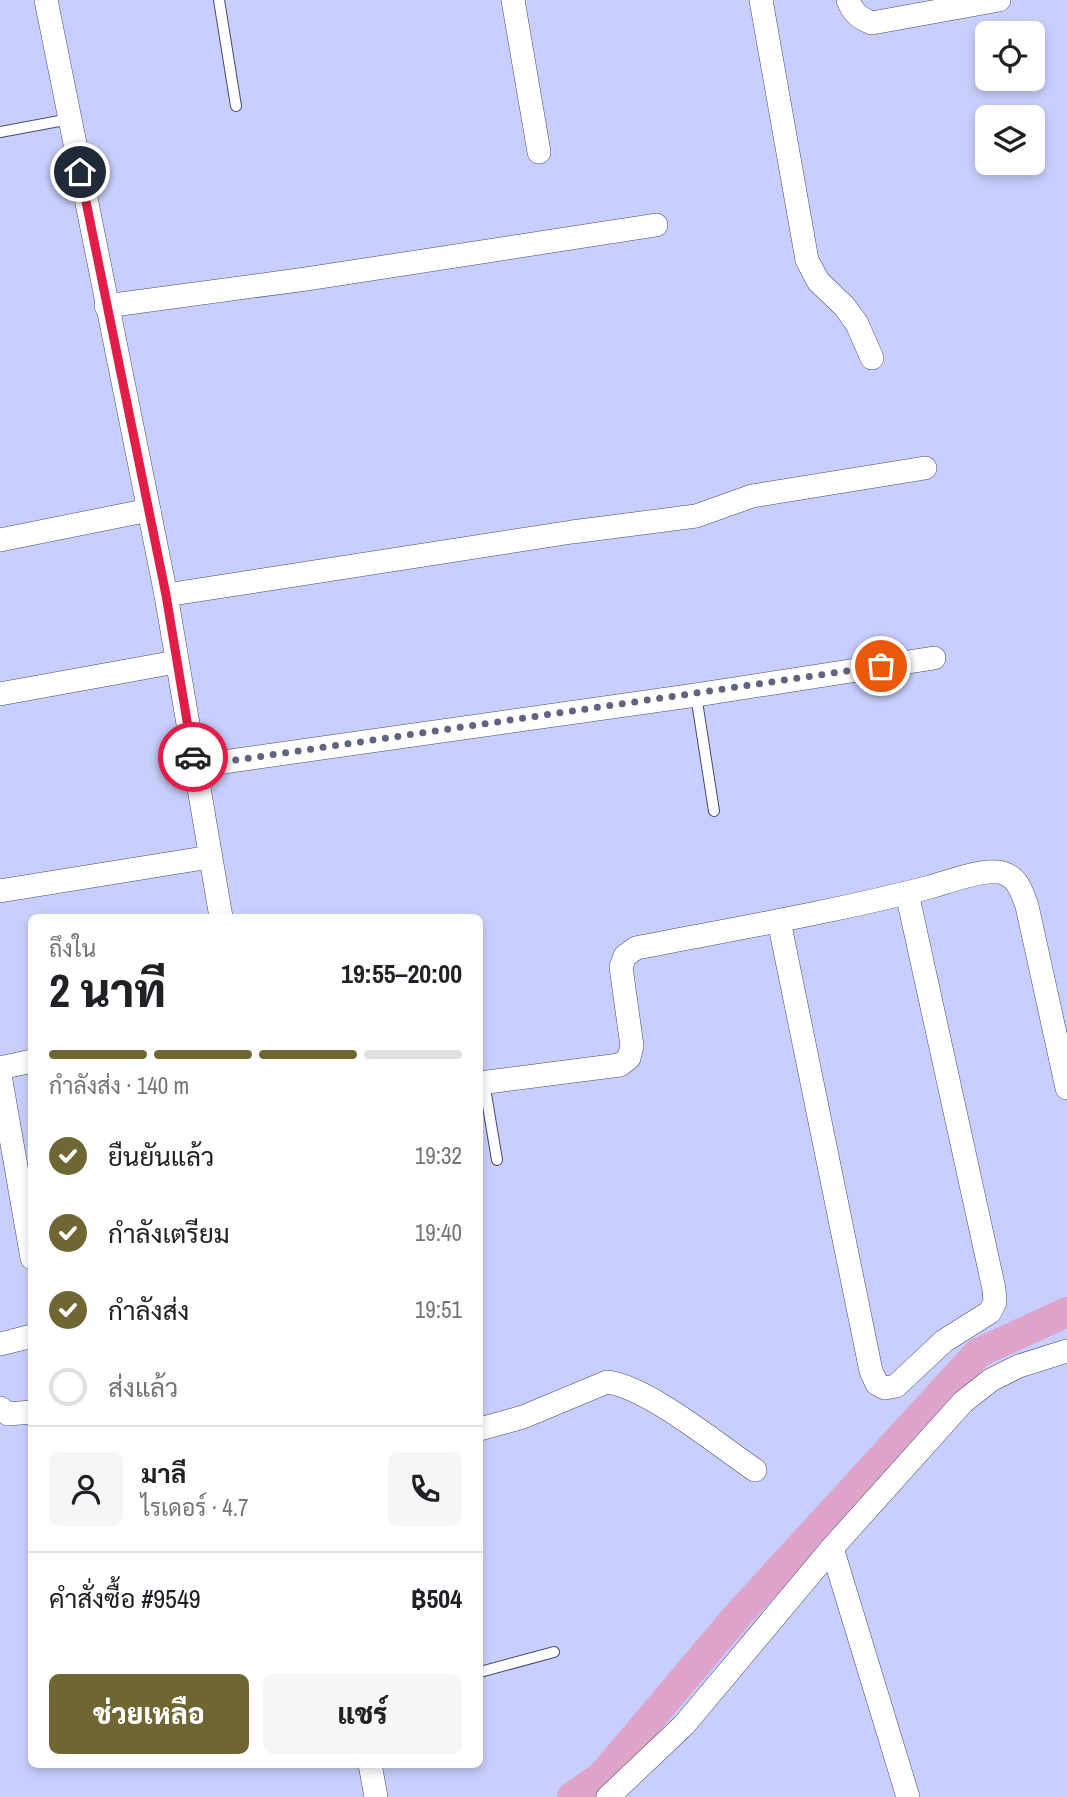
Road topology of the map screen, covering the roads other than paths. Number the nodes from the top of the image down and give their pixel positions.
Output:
1 (46, 0) edge
2 (219, 0) edge
3 (513, 0) edge
4 (761, 0) edge
5 (848, 0) edge
6 (999, 0) edge
7 (236, 106) dead end
8 (69, 119) junction
9 (0, 132) edge
10 (539, 152) dead end
11 (656, 225) dead end
12 (106, 306) junction
13 (872, 358) dead end
14 (925, 468) dead end
15 (149, 510) junction
16 (0, 540) edge
17 (166, 595) junction
18 (934, 658) dead end
19 (176, 662) junction
20 (0, 694) edge
21 (696, 695) junction
22 (195, 766) junction
23 (714, 811) dead end
24 (210, 858) junction
25 (0, 891) edge
26 (907, 893) junction
27 (220, 914) edge
28 (779, 921) junction
29 (28, 1062) edge
30 (0, 1068) edge
31 (0, 1075) edge
32 (483, 1082) edge
33 (483, 1087) edge
34 (1067, 1088) edge
35 (497, 1160) dead end
36 (28, 1235) edge
37 (28, 1337) edge
38 (0, 1344) edge
39 (1067, 1351) edge
40 (0, 1408) edge
41 (28, 1412) edge
42 (483, 1428) edge
43 (755, 1470) dead end
44 (832, 1548) junction
45 (554, 1652) dead end
46 (483, 1671) edge
47 (371, 1768) edge
48 (376, 1797) edge
49 (608, 1797) edge
50 (908, 1797) edge

1 - 8 street
2 - 7 lane
3 - 10 street
4 - 13 street
5 - 6 street
8 - 9 lane
8 - 12 street
11 - 12 street
12 - 15 street
14 - 17 street
15 - 16 street
15 - 17 street
17 - 19 street
18 - 21 street
19 - 20 street
19 - 22 street
21 - 22 street
21 - 23 lane
22 - 24 street
24 - 25 street
24 - 27 street
26 - 28 street
26 - 28 street
26 - 34 street
28 - 32 street
29 - 30 street
31 - 36 street
33 - 35 lane
37 - 38 street
39 - 44 street
40 - 41 street
42 - 43 street
44 - 49 street
44 - 50 street
45 - 46 lane
47 - 48 street

